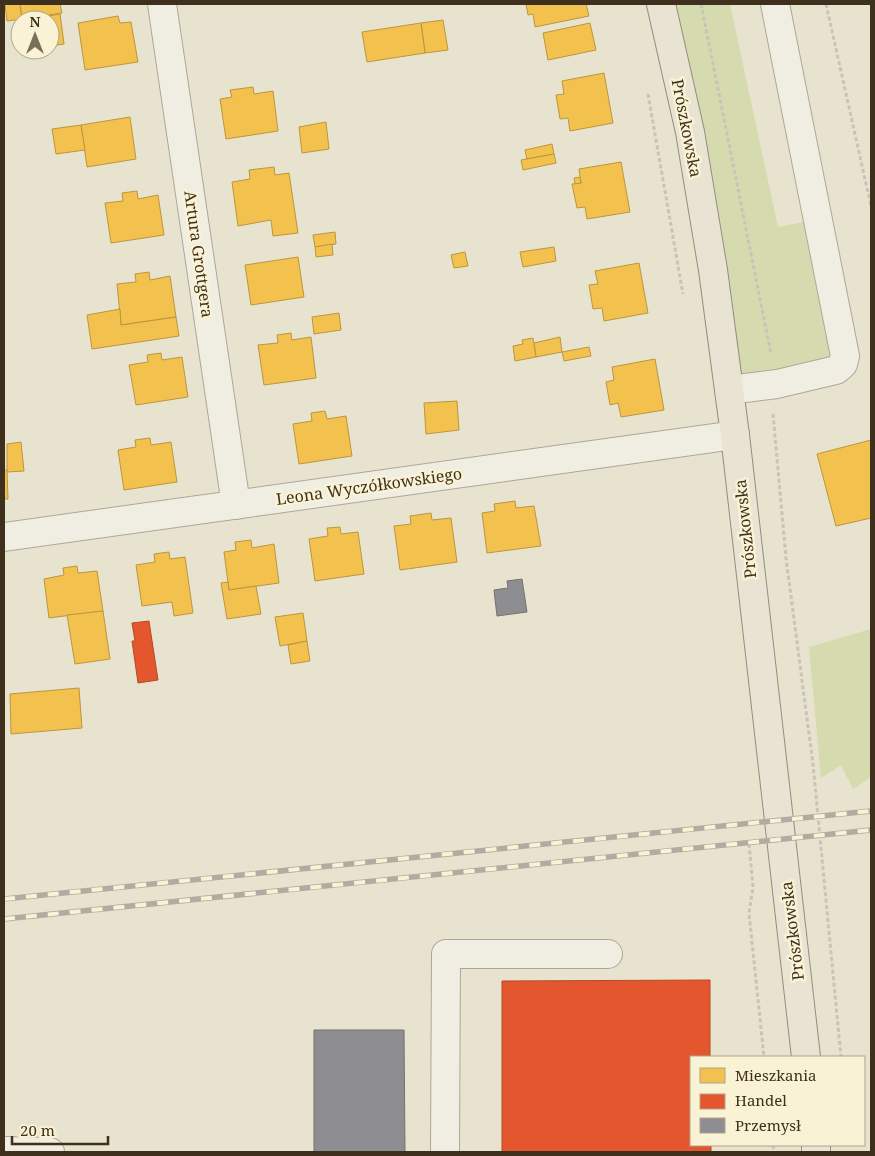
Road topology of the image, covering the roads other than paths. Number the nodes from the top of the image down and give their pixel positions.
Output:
1 (162, 4) edge
2 (661, 4) edge
3 (775, 4) edge
4 (729, 390) junction
5 (735, 435) junction
6 (236, 505) junction
7 (4, 538) edge
8 (608, 954) dead end
9 (806, 1056) edge
10 (4, 1151) edge
11 (50, 1152) edge
12 (445, 1152) edge

1 - 6 street, Artura Grottgera
2 - 4 main road, Prószkowska
3 - 4 street
4 - 5 main road, Prószkowska
5 - 6 street, Leona Wyczółkowskiego
5 - 9 main road, Prószkowska
6 - 7 street, Leona Wyczółkowskiego
8 - 12 street
10 - 11 street

